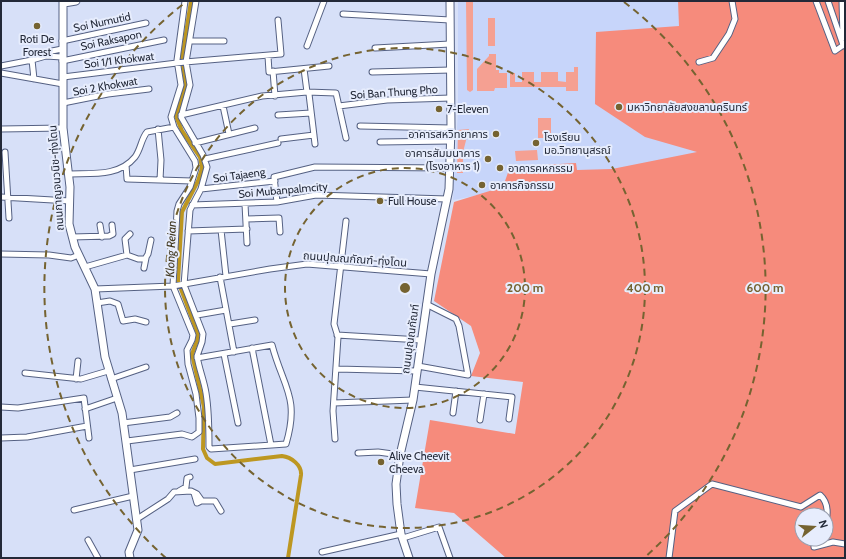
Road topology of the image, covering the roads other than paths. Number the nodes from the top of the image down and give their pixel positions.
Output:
1 (76, 1) edge
2 (185, 1) edge
3 (196, 1) edge
4 (324, 1) edge
5 (450, 1) edge
6 (732, 1) edge
7 (816, 1) edge
8 (828, 1) edge
9 (842, 1) edge
10 (63, 2) edge
11 (343, 14) dead end
12 (844, 15) edge
13 (278, 20) dead end
14 (450, 20) junction
15 (146, 23) dead end
16 (164, 40) dead end
17 (62, 41) junction
18 (191, 41) junction
19 (224, 41) dead end
20 (450, 44) junction
21 (844, 45) edge
22 (307, 46) dead end
23 (375, 48) dead end
24 (62, 56) junction
25 (268, 56) junction
26 (32, 60) junction
27 (186, 62) junction
28 (699, 62) dead end
29 (178, 63) junction
30 (1, 66) edge
31 (328, 66) dead end
32 (304, 68) junction
33 (451, 70) junction
34 (273, 71) junction
35 (372, 72) dead end
36 (1, 74) edge
37 (34, 79) junction
38 (63, 80) junction
39 (149, 89) dead end
40 (308, 93) junction
41 (274, 96) junction
42 (451, 98) junction
43 (63, 103) junction
44 (222, 106) junction
45 (339, 106) junction
46 (311, 113) junction
47 (181, 115) junction
48 (278, 115) dead end
49 (360, 126) dead end
50 (174, 127) junction
51 (63, 128) junction
52 (256, 128) dead end
53 (451, 128) junction
54 (1, 129) edge
55 (158, 129) junction
56 (229, 134) junction
57 (314, 135) junction
58 (346, 138) dead end
59 (380, 142) dead end
60 (451, 142) junction
61 (195, 143) junction
62 (315, 144) dead end
63 (5, 152) dead end
64 (205, 159) junction
65 (126, 165) junction
66 (450, 168) junction
67 (68, 174) junction
68 (275, 179) junction
69 (160, 180) junction
70 (192, 181) junction
71 (201, 189) junction
72 (1, 197) edge
73 (7, 197) junction
74 (448, 199) junction
75 (70, 200) junction
76 (276, 202) junction
77 (246, 204) junction
78 (192, 205) junction
79 (9, 218) dead end
80 (246, 219) junction
81 (346, 221) dead end
82 (100, 225) dead end
83 (112, 226) dead end
84 (221, 230) junction
85 (247, 230) junction
86 (188, 231) junction
87 (280, 232) dead end
88 (130, 234) dead end
89 (72, 236) junction
90 (102, 237) junction
91 (151, 240) dead end
92 (248, 243) dead end
93 (1, 254) edge
94 (79, 255) junction
95 (127, 255) junction
96 (146, 258) junction
97 (85, 267) junction
98 (342, 267) junction
99 (144, 268) dead end
100 (431, 274) junction
101 (223, 277) junction
102 (184, 285) junction
103 (174, 286) junction
104 (94, 289) junction
105 (97, 303) junction
106 (426, 304) junction
107 (226, 310) junction
108 (197, 316) junction
109 (255, 320) dead end
110 (146, 322) dead end
111 (230, 324) junction
112 (337, 335) junction
113 (421, 340) junction
114 (252, 348) junction
115 (234, 352) junction
116 (224, 354) junction
117 (197, 358) junction
118 (78, 361) dead end
119 (146, 367) dead end
120 (417, 368) junction
121 (337, 369) junction
122 (108, 371) junction
123 (25, 373) dead end
124 (76, 379) junction
125 (111, 379) junction
126 (415, 387) junction
127 (456, 391) junction
128 (484, 394) junction
129 (117, 398) junction
130 (413, 400) junction
131 (334, 403) junction
132 (1, 407) edge
133 (85, 409) junction
134 (177, 413) dead end
135 (453, 413) dead end
136 (509, 419) dead end
137 (480, 420) dead end
138 (124, 423) junction
139 (238, 423) dead end
140 (87, 426) junction
141 (1, 438) edge
142 (89, 438) dead end
143 (335, 439) dead end
144 (127, 441) junction
145 (271, 445) junction
146 (358, 454) dead end
147 (400, 454) junction
148 (195, 459) dead end
149 (130, 470) junction
150 (190, 477) dead end
151 (178, 492) junction
152 (133, 496) junction
153 (797, 507) edge
154 (802, 507) edge
155 (827, 507) edge
156 (74, 510) dead end
157 (221, 510) dead end
158 (137, 519) junction
159 (402, 536) junction
160 (88, 540) dead end
161 (834, 542) edge
162 (845, 544) edge
163 (322, 552) dead end
164 (98, 558) edge
165 (130, 558) edge
166 (408, 558) edge
167 (450, 558) edge
168 (669, 558) edge

1 - 10 street
2 - 29 street
3 - 18 street
4 - 22 street
5 - 14 street, ถนนปุณณกัณฑ์
6 - 28 street
7 - 21 street
8 - 21 street
9 - 12 street
10 - 17 street, ถนนกาญจนวนิช-ทุ่งโดน
11 - 14 street
12 - 21 street
13 - 25 street
14 - 20 street, ถนนปุณณกัณฑ์
15 - 17 street, Soi Numutid
16 - 24 street, Soi Raksapon
17 - 24 street, ถนนกาญจนวนิช-ทุ่งโดน
18 - 19 street
18 - 27 street
20 - 23 street
20 - 33 street, ถนนปุณณกัณฑ์
24 - 26 street, Soi Raksapon
24 - 38 street, ถนนกาญจนวนิช-ทุ่งโดน
25 - 27 street, Soi 1/1 Khokwat
25 - 34 street
26 - 30 street, Soi Raksapon
26 - 37 street
27 - 29 street, Soi 1/1 Khokwat
27 - 47 street
29 - 38 street, Soi 1/1 Khokwat
29 - 50 street
31 - 32 street
32 - 34 street
32 - 40 street
33 - 35 street
33 - 42 street, ถนนปุณณกัณฑ์
34 - 41 street
36 - 37 street, Soi 1/1 Khokwat
37 - 38 street, Soi 1/1 Khokwat
38 - 43 street, ถนนกาญจนวนิช-ทุ่งโดน
39 - 43 street, Soi 2 Khokwat
40 - 41 street
40 - 45 street
40 - 46 street
41 - 44 street
42 - 45 street, Soi Ban Thung Pho
42 - 53 street, ถนนปุณณกัณฑ์
43 - 51 street, ถนนกาญจนวนิช-ทุ่งโดน
44 - 47 street
44 - 56 street
45 - 58 street
46 - 48 street
46 - 57 street
47 - 61 street
49 - 53 street
50 - 55 street
50 - 70 street
51 - 54 street
51 - 67 street, ถนนกาญจนวนิช-ทุ่งโดน
52 - 56 street
53 - 60 street, ถนนปุณณกัณฑ์
55 - 65 street
55 - 69 street
56 - 61 street
57 - 62 street
57 - 64 street
59 - 60 street
60 - 66 street, ถนนปุณณกัณฑ์
61 - 64 street
63 - 73 street
64 - 71 street
65 - 67 street
65 - 69 street
66 - 68 street, Soi Tajaeng
66 - 74 street, ถนนปุณณกัณฑ์
67 - 75 street, ถนนกาญจนวนิช-ทุ่งโดน
68 - 71 street, Soi Tajaeng
68 - 76 street
69 - 70 street
70 - 103 street
71 - 78 street
72 - 73 street
73 - 75 street
73 - 79 street
74 - 76 street, Soi Mubanpalmcity
74 - 100 street, ถนนปุณณกัณฑ์
75 - 89 street, ถนนกาญจนวนิช-ทุ่งโดน
76 - 77 street, Soi Mubanpalmcity
77 - 78 street, Soi Mubanpalmcity
77 - 80 street
78 - 86 street
80 - 85 street
80 - 87 street
81 - 98 street
82 - 90 street
83 - 90 street
84 - 85 street
84 - 86 street
84 - 101 street
85 - 92 street
86 - 102 street
88 - 95 street
89 - 90 street
89 - 94 street, ถนนกาญจนวนิช-ทุ่งโดน
91 - 96 street
93 - 94 street
94 - 97 street, ถนนกาญจนวนิช-ทุ่งโดน
95 - 96 street
95 - 97 street
96 - 99 street
97 - 104 street, ถนนกาญจนวนิช-ทุ่งโดน
98 - 100 street, ถนนปุณณกัณฑ์-ทุ่งโดน
98 - 101 street, ถนนปุณณกัณฑ์-ทุ่งโดน
98 - 112 street
100 - 106 street, ถนนปุณณกัณฑ์
101 - 102 street, ถนนปุณณกัณฑ์-ทุ่งโดน
101 - 107 street
102 - 103 street, ถนนปุณณกัณฑ์-ทุ่งโดน
102 - 108 street
103 - 104 street, ถนนปุณณกัณฑ์-ทุ่งโดน
103 - 144 street
104 - 105 street, ถนนกาญจนวนิช-ทุ่งโดน
105 - 110 street
105 - 122 street, ถนนกาญจนวนิช-ทุ่งโดน
106 - 113 street, ถนนปุณณกัณฑ์
106 - 120 street
107 - 108 street
107 - 111 street
108 - 117 street
109 - 111 street
111 - 115 street
112 - 113 street
112 - 121 street
113 - 120 street, ถนนปุณณกัณฑ์
114 - 115 street
114 - 145 street
114 - 145 street
115 - 116 street
116 - 117 street
116 - 139 street
117 - 145 street
118 - 124 street
119 - 125 street
120 - 121 street
120 - 126 street, ถนนปุณณกัณฑ์
121 - 131 street
122 - 124 street
122 - 125 street, ถนนกาญจนวนิช-ทุ่งโดน
123 - 124 street
125 - 129 street, ถนนกาญจนวนิช-ทุ่งโดน
126 - 127 street
126 - 130 street, ถนนปุณณกัณฑ์
127 - 128 street
127 - 135 street
128 - 136 street
128 - 137 street
129 - 133 street
129 - 138 street, ถนนกาญจนวนิช-ทุ่งโดน
130 - 131 street
130 - 147 street, ถนนปุณณกัณฑ์
131 - 143 street
132 - 133 street
133 - 140 street
134 - 138 street
138 - 144 street, ถนนกาญจนวนิช-ทุ่งโดน
140 - 141 street
140 - 142 street
144 - 149 street, ถนนกาญจนวนิช-ทุ่งโดน
146 - 147 street
147 - 159 street, ถนนปุณณกัณฑ์
148 - 149 street
149 - 152 street, ถนนกาญจนวนิช-ทุ่งโดน
150 - 151 street
151 - 157 street
151 - 158 street
152 - 156 street
152 - 158 street, ถนนกาญจนวนิช-ทุ่งโดน
153 - 168 street
154 - 155 street
158 - 165 street, ถนนกาญจนวนิช-ทุ่งโดน
159 - 163 street
159 - 166 street, ถนนปุณณกัณฑ์
159 - 167 street
160 - 164 street
161 - 162 street

